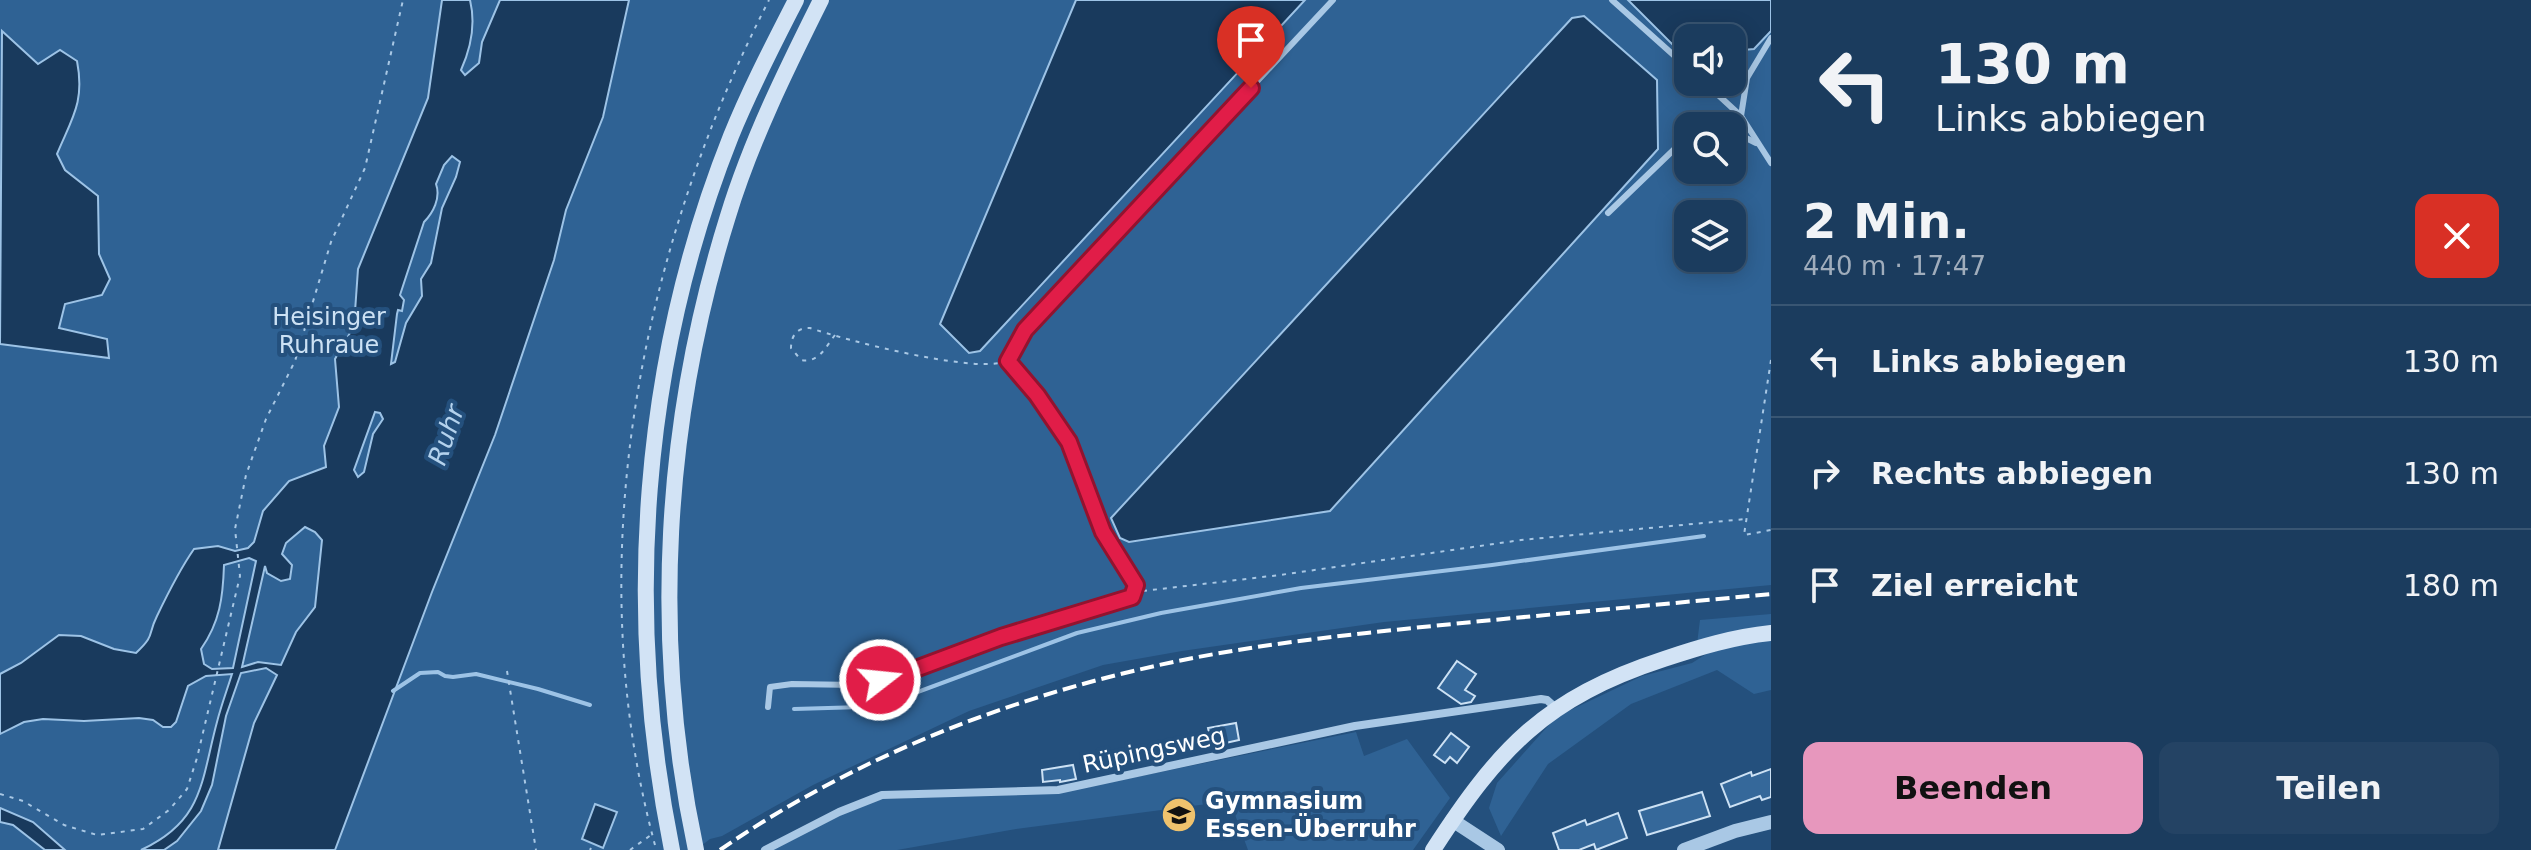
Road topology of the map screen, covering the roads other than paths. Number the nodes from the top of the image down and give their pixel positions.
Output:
1 (796, 0) edge
2 (821, 0) edge
3 (1333, 0) edge
4 (1612, 0) edge
5 (1771, 38) edge
6 (1674, 55) edge
7 (1719, 96) edge
8 (1737, 112) edge
9 (1742, 112) edge
10 (1746, 124) edge
11 (1746, 138) edge
12 (1760, 145) junction
13 (1674, 149) edge
14 (1771, 163) edge
15 (1608, 213) dead end
16 (1771, 633) edge
17 (768, 707) dead end
18 (1556, 708) junction
19 (1452, 820) junction
20 (1771, 822) edge
21 (696, 848) edge
22 (672, 850) edge
23 (765, 850) edge
24 (1433, 850) edge
25 (1498, 850) edge
26 (1684, 850) edge

1 - 22 main road
2 - 21 main road
3 - 17 lane
4 - 6 lane
5 - 9 lane
7 - 8 lane
10 - 12 lane
11 - 12 lane
12 - 14 lane
13 - 15 lane
16 - 18 main road
18 - 19 main road
18 - 23 street, Rüpingsweg
19 - 24 main road
19 - 25 street
20 - 26 street

